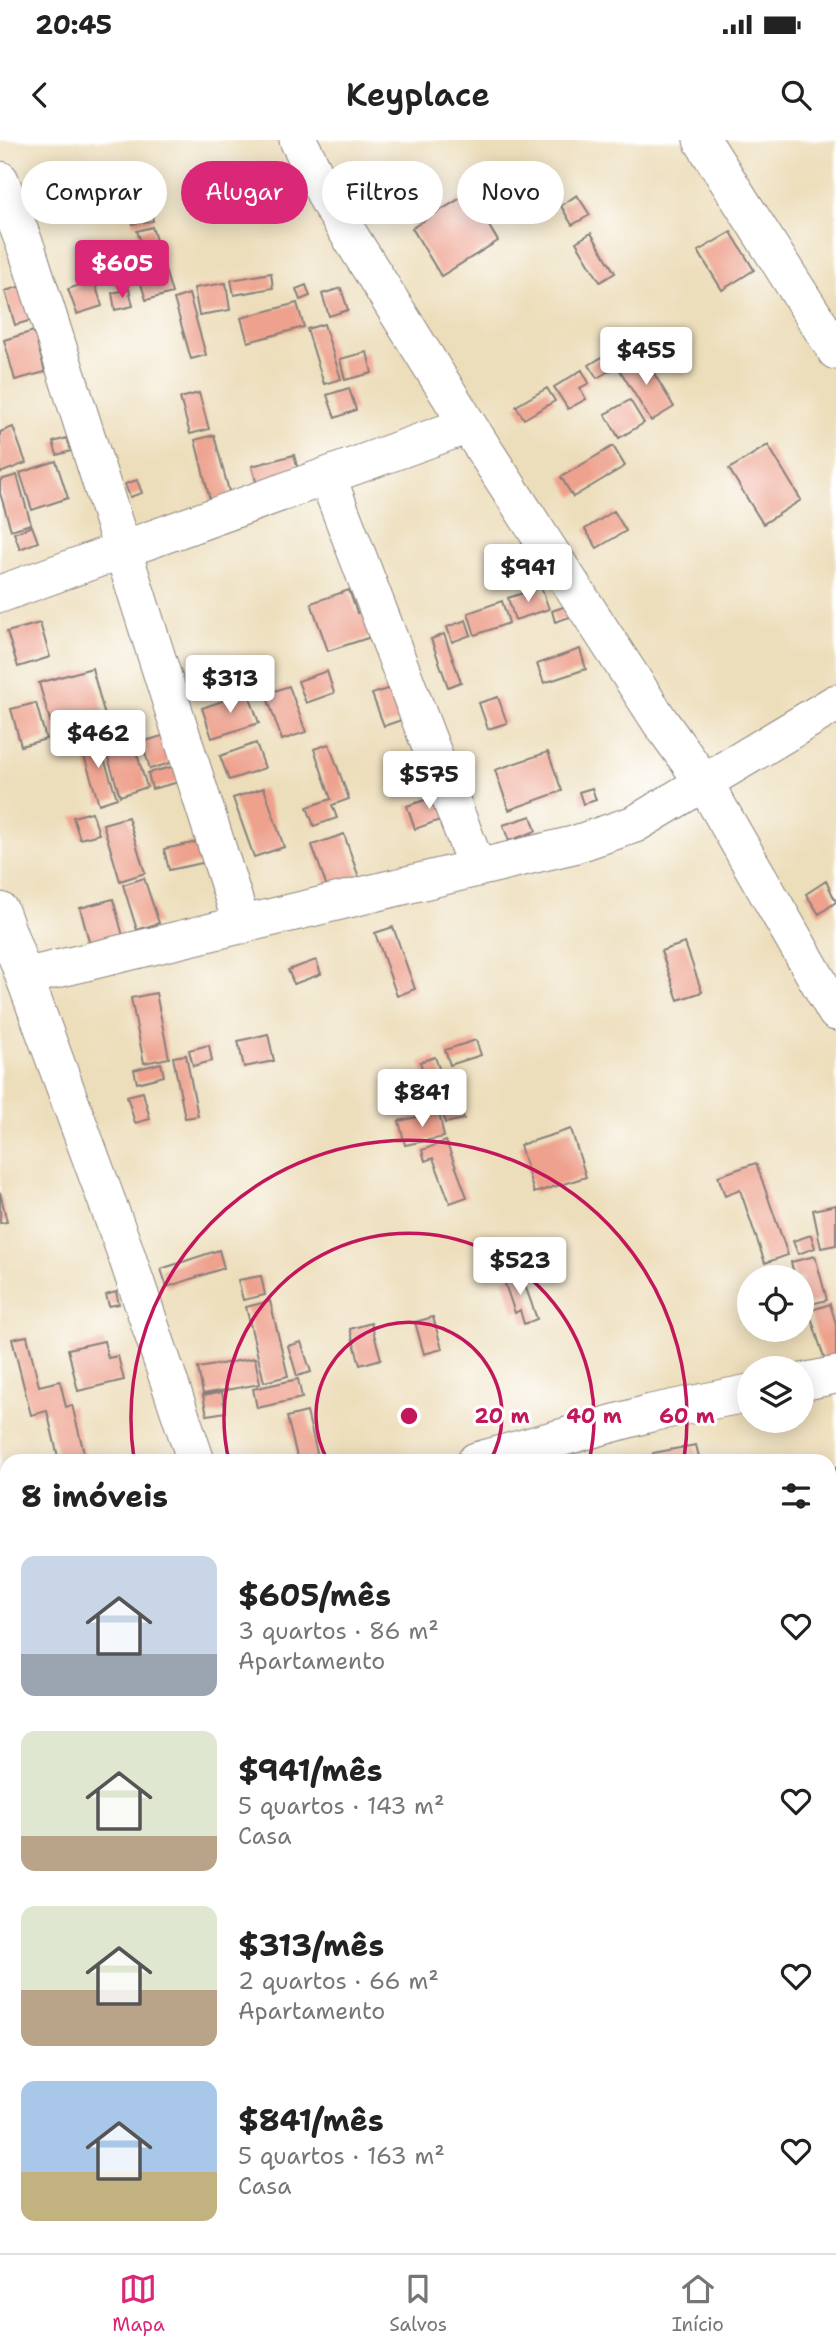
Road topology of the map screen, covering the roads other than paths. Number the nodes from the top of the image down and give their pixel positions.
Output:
1 (298, 140) edge
2 (702, 140) edge
3 (0, 180) edge
4 (836, 351) edge
5 (468, 425) junction
6 (327, 476) junction
7 (124, 549) junction
8 (0, 594) edge
9 (836, 703) edge
10 (705, 784) junction
11 (477, 868) junction
12 (0, 911) edge
13 (242, 925) junction
14 (24, 977) junction
15 (836, 1012) edge
16 (836, 1375) edge
17 (814, 1380) edge
18 (737, 1395) edge
19 (194, 1454) edge
20 (502, 1454) edge

1 - 5 street
2 - 4 street
3 - 7 street
5 - 6 street
5 - 10 street
6 - 7 street
6 - 11 street
7 - 8 street
7 - 13 street
9 - 10 street
10 - 11 street
10 - 15 street
11 - 13 street
12 - 14 street
13 - 14 street
14 - 19 street
16 - 17 street
18 - 20 street

